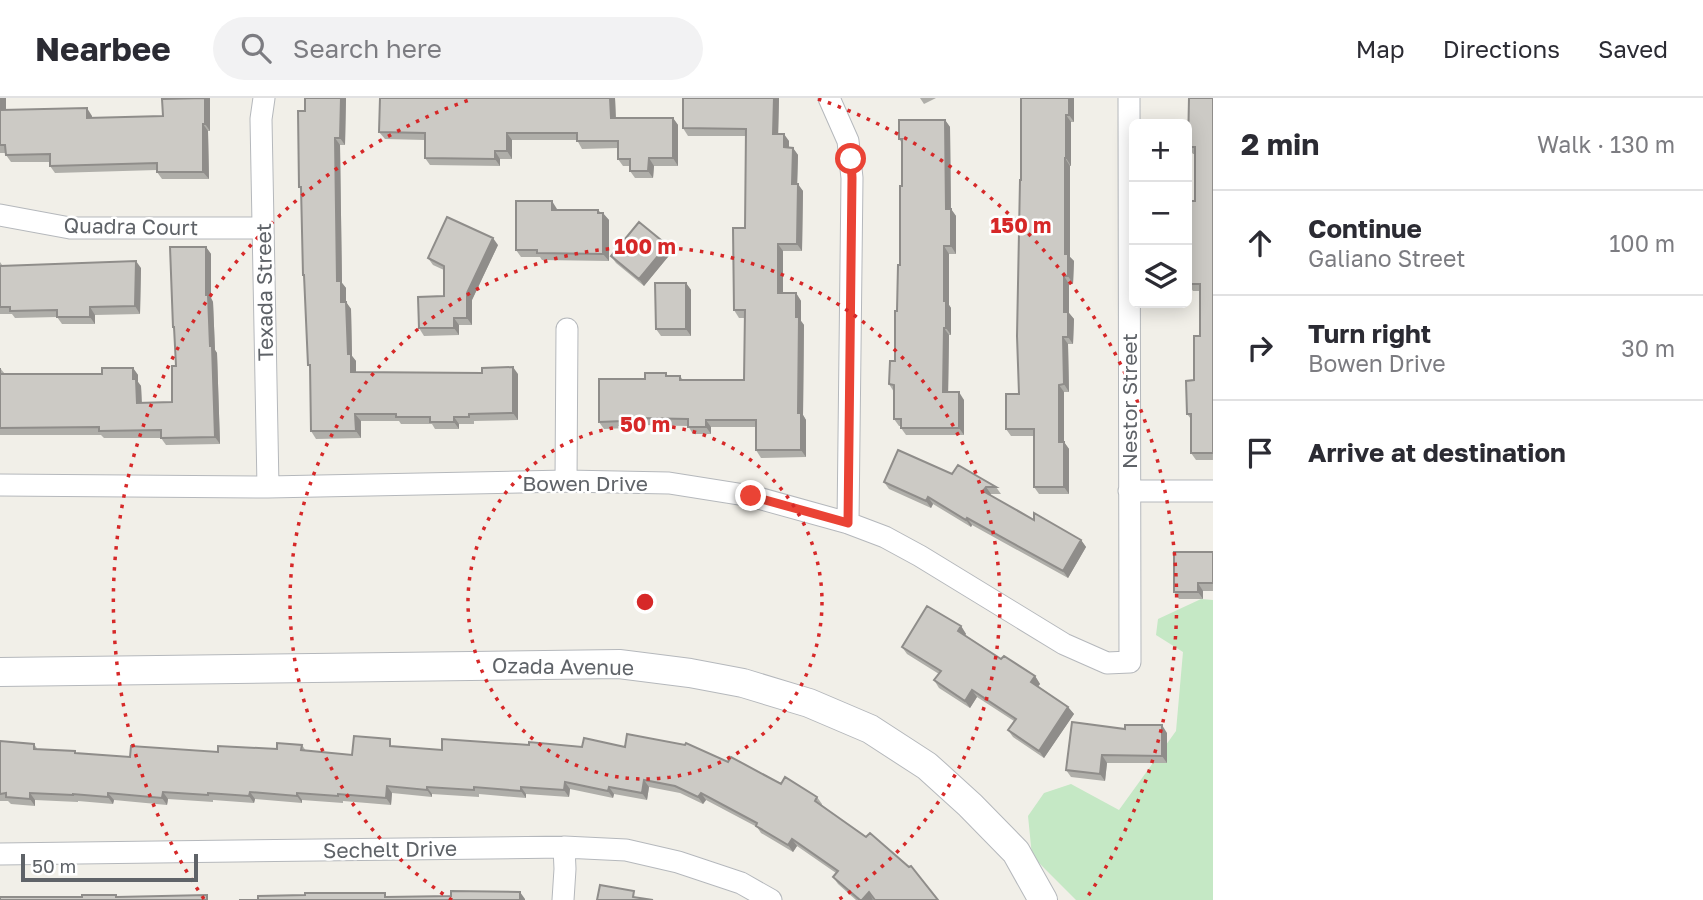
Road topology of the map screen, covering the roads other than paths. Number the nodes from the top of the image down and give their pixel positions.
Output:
1 (264, 98) edge
2 (829, 98) edge
3 (1129, 98) edge
4 (0, 215) edge
5 (263, 228) junction
6 (567, 328) dead end
7 (566, 481) junction
8 (0, 485) edge
9 (268, 487) junction
10 (1129, 491) junction
11 (1213, 491) edge
12 (848, 523) junction
13 (1130, 662) joint
14 (0, 672) edge
15 (564, 847) junction
16 (0, 854) edge
17 (563, 900) edge
18 (771, 900) edge
19 (1043, 900) edge

1 - 5 street, Texada Street
2 - 12 street
3 - 10 street, Nestor Street
4 - 5 street, Quadra Court
5 - 9 street, Texada Street
6 - 7 street
7 - 9 street, Bowen Drive
7 - 12 street, Bowen Drive
8 - 9 street, Bowen Drive
10 - 11 street
10 - 13 street, Nestor Street
12 - 13 street, Bowen Drive
14 - 19 street, Ozada Avenue
15 - 16 street, Sechelt Drive
15 - 17 street
15 - 18 street, Sechelt Drive

